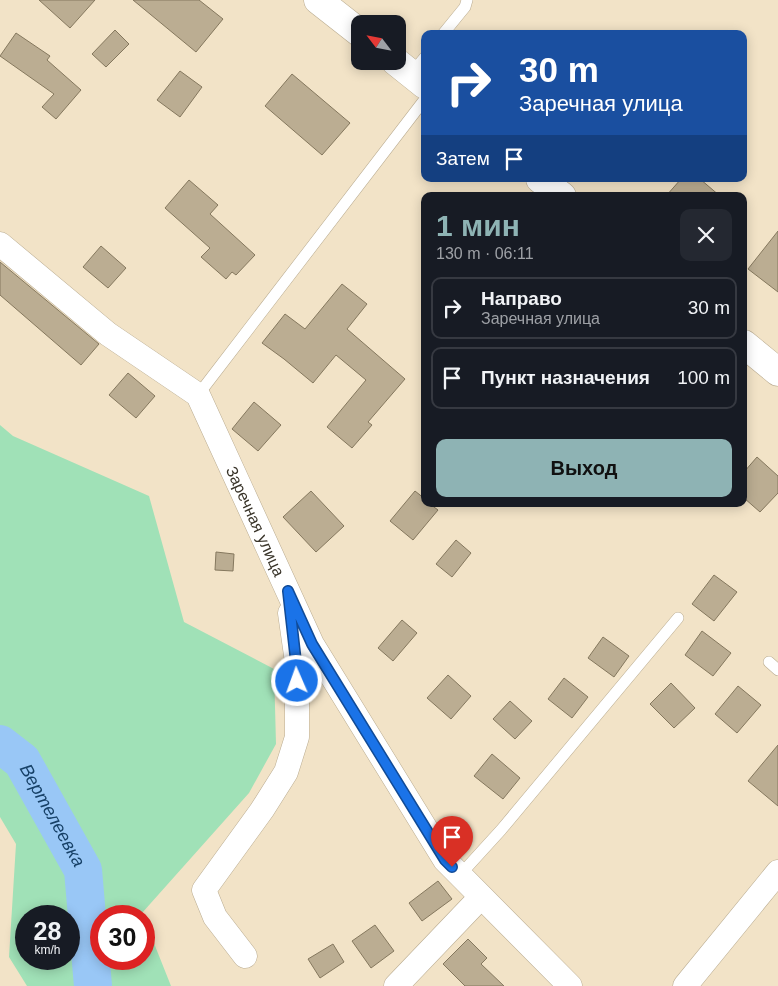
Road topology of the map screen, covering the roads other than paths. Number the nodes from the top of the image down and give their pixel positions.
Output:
1 (318, 0) edge
2 (466, 0) edge
3 (351, 26) edge
4 (446, 30) edge
5 (421, 104) edge
6 (544, 182) edge
7 (557, 192) edge
8 (0, 244) edge
9 (747, 346) edge
10 (778, 372) edge
11 (198, 395) junction
12 (288, 591) junction
13 (678, 618) dead end
14 (769, 662) dead end
15 (778, 670) edge
16 (778, 872) edge
17 (460, 875) junction
18 (481, 897) junction
19 (246, 956) dead end
20 (396, 986) edge
21 (570, 986) edge
22 (684, 986) edge

1 - 3 street
2 - 4 lane
5 - 11 lane
6 - 7 street
8 - 11 street
9 - 10 street
11 - 12 street, Заречная улица
12 - 17 street, Заречная улица
12 - 19 street
13 - 17 lane
14 - 15 lane
16 - 22 street
17 - 18 street, Заречная улица
18 - 20 street
18 - 21 street, Заречная улица

